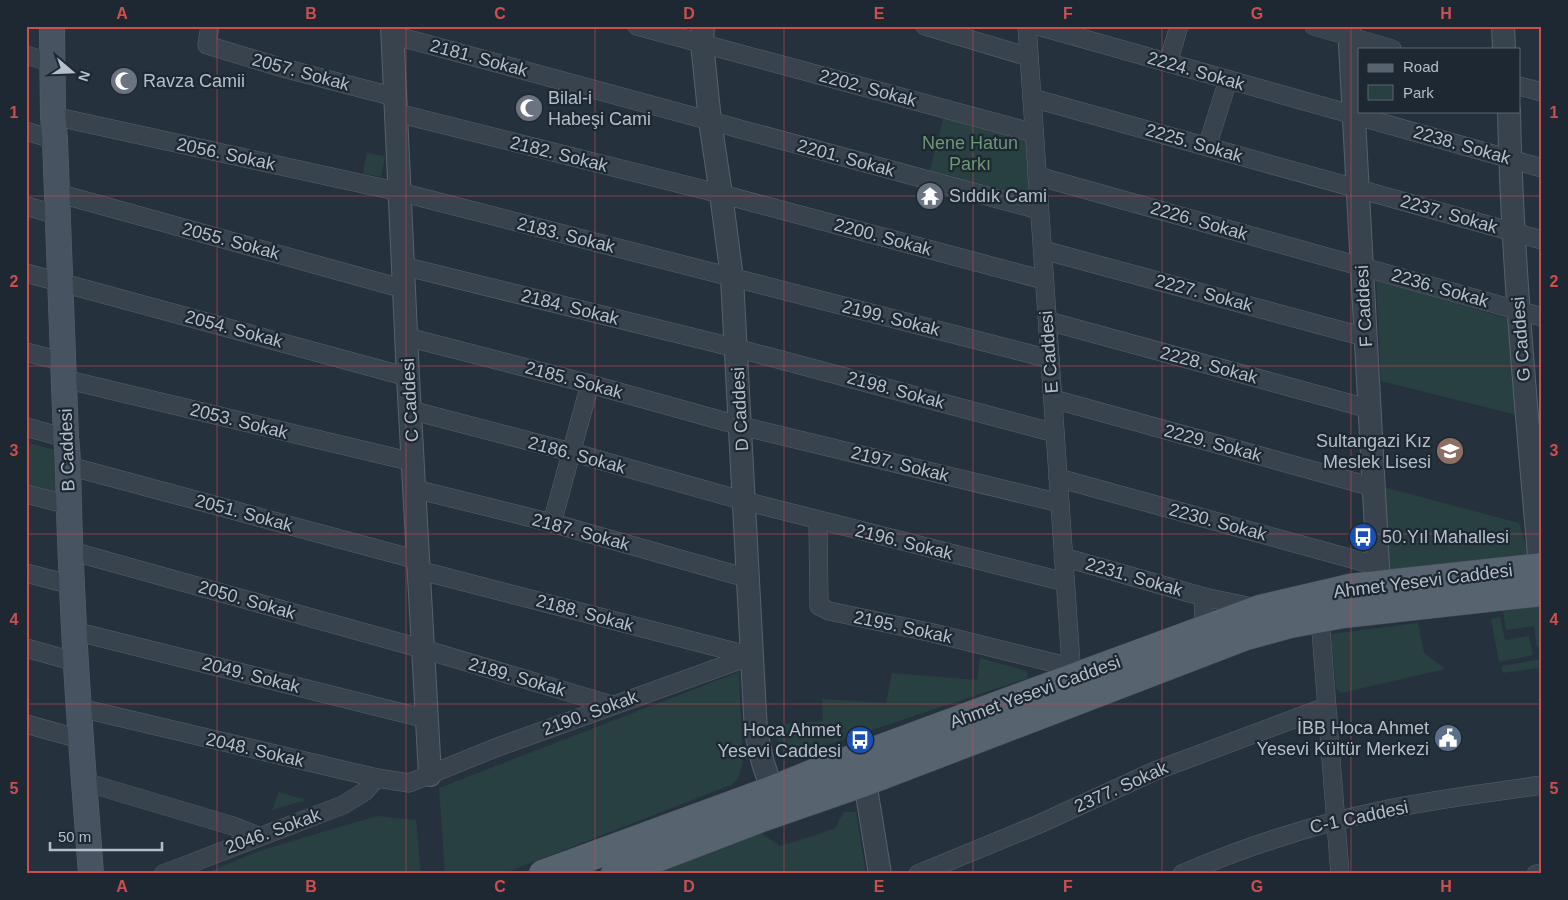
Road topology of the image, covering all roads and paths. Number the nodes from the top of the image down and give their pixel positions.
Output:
1 (52, 26) edge
2 (210, 26) edge
3 (637, 26) edge
4 (926, 26) edge
5 (1027, 26) edge
6 (1038, 26) edge
7 (1179, 26) edge
8 (1314, 26) edge
9 (1503, 26) edge
10 (393, 30) edge
11 (1349, 31) edge
12 (703, 34) edge
13 (1390, 48) edge
14 (1504, 48) edge
15 (26, 55) edge
16 (1029, 57) junction
17 (53, 62) junction
18 (1168, 63) junction
19 (1228, 80) junction
20 (1520, 86) edge
21 (1542, 92) edge
22 (1032, 98) junction
23 (396, 105) junction
24 (1509, 112) edge
25 (1354, 115) junction
26 (710, 121) junction
27 (54, 128) junction
28 (26, 131) edge
29 (1034, 133) junction
30 (1207, 147) junction
31 (1510, 159) junction
32 (1542, 168) edge
33 (1037, 176) junction
34 (1357, 189) junction
35 (400, 192) junction
36 (721, 194) junction
37 (58, 204) junction
38 (26, 206) edge
39 (1039, 210) junction
40 (1514, 232) junction
41 (1542, 240) edge
42 (1043, 250) junction
43 (403, 266) junction
44 (1362, 266) junction
45 (26, 273) edge
46 (732, 278) junction
47 (1044, 280) junction
48 (60, 282) junction
49 (404, 289) junction
50 (1518, 310) junction
51 (1542, 317) edge
52 (1048, 321) junction
53 (1365, 336) junction
54 (407, 337) junction
55 (736, 348) junction
56 (26, 352) edge
57 (1050, 359) junction
58 (64, 371) junction
59 (408, 377) junction
60 (590, 384) junction
61 (1053, 399) junction
62 (1370, 409) junction
63 (410, 410) junction
64 (741, 426) junction
65 (26, 427) edge
66 (1055, 433) junction
67 (66, 438) junction
68 (571, 452) junction
69 (1536, 458) edge
70 (413, 462) junction
71 (69, 466) junction
72 (1058, 478) junction
73 (1374, 487) junction
74 (415, 489) junction
75 (26, 494) edge
76 (744, 502) junction
77 (1060, 503) junction
78 (69, 505) junction
79 (818, 521) junction
80 (552, 523) junction
81 (70, 550) junction
82 (1063, 557) junction
83 (418, 565) junction
84 (26, 573) edge
85 (747, 578) junction
86 (1536, 580) edge
87 (1065, 582) junction
88 (72, 585) junction
89 (1379, 587) junction
90 (1204, 596) junction
91 (1260, 609) junction
92 (1320, 618) junction
93 (74, 630) junction
94 (1203, 630) junction
95 (26, 648) edge
96 (423, 649) junction
97 (751, 656) junction
98 (76, 662) junction
99 (1072, 673) junction
100 (612, 705) junction
101 (1326, 707) junction
102 (80, 708) junction
103 (427, 718) junction
104 (26, 724) edge
105 (80, 739) junction
106 (430, 775) junction
107 (377, 778) junction
108 (85, 782) junction
109 (865, 782) junction
110 (1542, 785) edge
111 (776, 801) junction
112 (1335, 822) junction
113 (258, 836) junction
114 (1542, 873) edge
115 (91, 874) edge
116 (163, 874) edge
117 (543, 874) edge
118 (598, 874) edge
119 (615, 874) edge
120 (880, 874) edge
121 (918, 874) edge
122 (1182, 874) edge
123 (1340, 874) edge
124 (1536, 874) edge

1 - 17 main road, B Caddesi
2 - 23 street, 2057. Sokak
3 - 12 street, 2202. Sokak
4 - 16 street
5 - 16 street, E Caddesi
6 - 18 street, 2224. Sokak
7 - 18 street
8 - 11 street
9 - 14 street
10 - 23 street, C Caddesi
10 - 26 street, 2181. Sokak
11 - 13 street
11 - 25 street, F Caddesi
12 - 26 street, D Caddesi
12 - 29 street, 2202. Sokak
15 - 17 street
16 - 22 street, E Caddesi
17 - 27 main road, B Caddesi
18 - 19 street, 2224. Sokak
19 - 25 street, 2224. Sokak
19 - 30 street
20 - 21 street
22 - 29 street, E Caddesi
22 - 30 street, 2225. Sokak
23 - 35 street, C Caddesi
23 - 36 street, 2182. Sokak
24 - 31 street, G Caddesi
25 - 31 street, 2238. Sokak
25 - 34 street, F Caddesi
26 - 36 street, D Caddesi
26 - 39 street, 2201. Sokak
27 - 28 street, 2056. Sokak
27 - 35 street, 2056. Sokak
27 - 37 main road, B Caddesi
29 - 33 street, E Caddesi
30 - 34 street, 2225. Sokak
31 - 32 street, 2238. Sokak
31 - 40 street, G Caddesi
33 - 39 street, E Caddesi
33 - 44 street, 2226. Sokak
34 - 40 street, 2237. Sokak
34 - 44 street, F Caddesi
35 - 43 street, C Caddesi
35 - 46 street, 2183. Sokak
36 - 46 street, D Caddesi
36 - 47 street, 2200. Sokak
37 - 38 street, 2055. Sokak
37 - 48 main road, B Caddesi
37 - 49 street, 2055. Sokak
39 - 42 street, E Caddesi
40 - 41 street, 2237. Sokak
40 - 50 street, G Caddesi
42 - 47 street, E Caddesi
42 - 53 street, 2227. Sokak
43 - 49 street, C Caddesi
43 - 55 street, 2184. Sokak
44 - 50 street, 2236. Sokak
44 - 53 street, F Caddesi
45 - 48 street, 2054. Sokak
46 - 55 street, D Caddesi
46 - 57 street, 2199. Sokak
47 - 52 street, E Caddesi
48 - 58 main road, B Caddesi
48 - 59 street, 2054. Sokak
49 - 54 street, C Caddesi
50 - 51 street, 2236. Sokak
50 - 69 street, G Caddesi
52 - 57 street, E Caddesi
52 - 62 street, 2228. Sokak
53 - 62 street, F Caddesi
54 - 59 street, C Caddesi
54 - 60 street, 2185. Sokak
55 - 64 street, D Caddesi
55 - 66 street, 2198. Sokak
56 - 58 street, 2053. Sokak
57 - 61 street, E Caddesi
58 - 67 main road, B Caddesi
58 - 70 street, 2053. Sokak
59 - 63 street, C Caddesi
60 - 64 street, 2185. Sokak
60 - 68 street
61 - 66 street, E Caddesi
61 - 73 street, 2229. Sokak
62 - 73 street, F Caddesi
63 - 68 street, 2186. Sokak
63 - 70 street, C Caddesi
64 - 76 street, D Caddesi
64 - 77 street, 2197. Sokak
65 - 67 street
66 - 72 street, E Caddesi
67 - 71 main road, B Caddesi
68 - 76 street, 2186. Sokak
68 - 80 street
69 - 86 street, G Caddesi
70 - 74 street, C Caddesi
71 - 78 main road, B Caddesi
71 - 83 street, 2051. Sokak
72 - 77 street, E Caddesi
72 - 89 street, 2230. Sokak
73 - 89 street, F Caddesi
74 - 80 street, 2187. Sokak
74 - 83 street, C Caddesi
75 - 78 street
76 - 79 street, 2196. Sokak
76 - 85 street, D Caddesi
77 - 82 street, E Caddesi
78 - 81 main road, B Caddesi
79 - 87 street, 2196. Sokak
79 - 99 street, 2195. Sokak
80 - 85 street, 2187. Sokak
81 - 88 main road, B Caddesi
81 - 96 street, 2050. Sokak
82 - 87 street, E Caddesi
82 - 90 street, 2231. Sokak
83 - 96 street, C Caddesi
83 - 97 street, 2188. Sokak
84 - 88 street
85 - 97 street, D Caddesi
86 - 89 main road, Ahmet Yesevi Caddesi
87 - 99 street, E Caddesi
88 - 93 main road, B Caddesi
89 - 91 main road, Ahmet Yesevi Caddesi
89 - 92 main road, Ahmet Yesevi Caddesi
90 - 91 street, 2231. Sokak
90 - 94 street, 2231. Sokak
91 - 94 main road, Ahmet Yesevi Caddesi
92 - 101 street
92 - 109 main road, Ahmet Yesevi Caddesi
93 - 98 main road, B Caddesi
93 - 103 street, 2049. Sokak
94 - 99 main road, Ahmet Yesevi Caddesi
95 - 98 street
96 - 100 street, 2189. Sokak
96 - 103 street, C Caddesi
97 - 100 street, 2190. Sokak
97 - 111 street, D Caddesi
98 - 102 main road, B Caddesi
99 - 111 main road, Ahmet Yesevi Caddesi
100 - 106 street, 2190. Sokak
101 - 112 street
101 - 121 street, 2377. Sokak
102 - 105 main road, B Caddesi
102 - 107 street, 2048. Sokak
103 - 106 street, C Caddesi
104 - 105 street
105 - 108 main road, B Caddesi
106 - 107 street, 2048. Sokak
107 - 113 street, 2046. Sokak
108 - 113 street
108 - 115 main road, B Caddesi
109 - 111 main road, Ahmet Yesevi Caddesi
109 - 120 street
110 - 112 street, C-1 Caddesi
111 - 117 main road, Ahmet Yesevi Caddesi
111 - 118 main road
111 - 119 main road, Ahmet Yesevi Caddesi
112 - 122 street, C-1 Caddesi
112 - 123 street
113 - 116 street, 2046. Sokak
114 - 124 street

